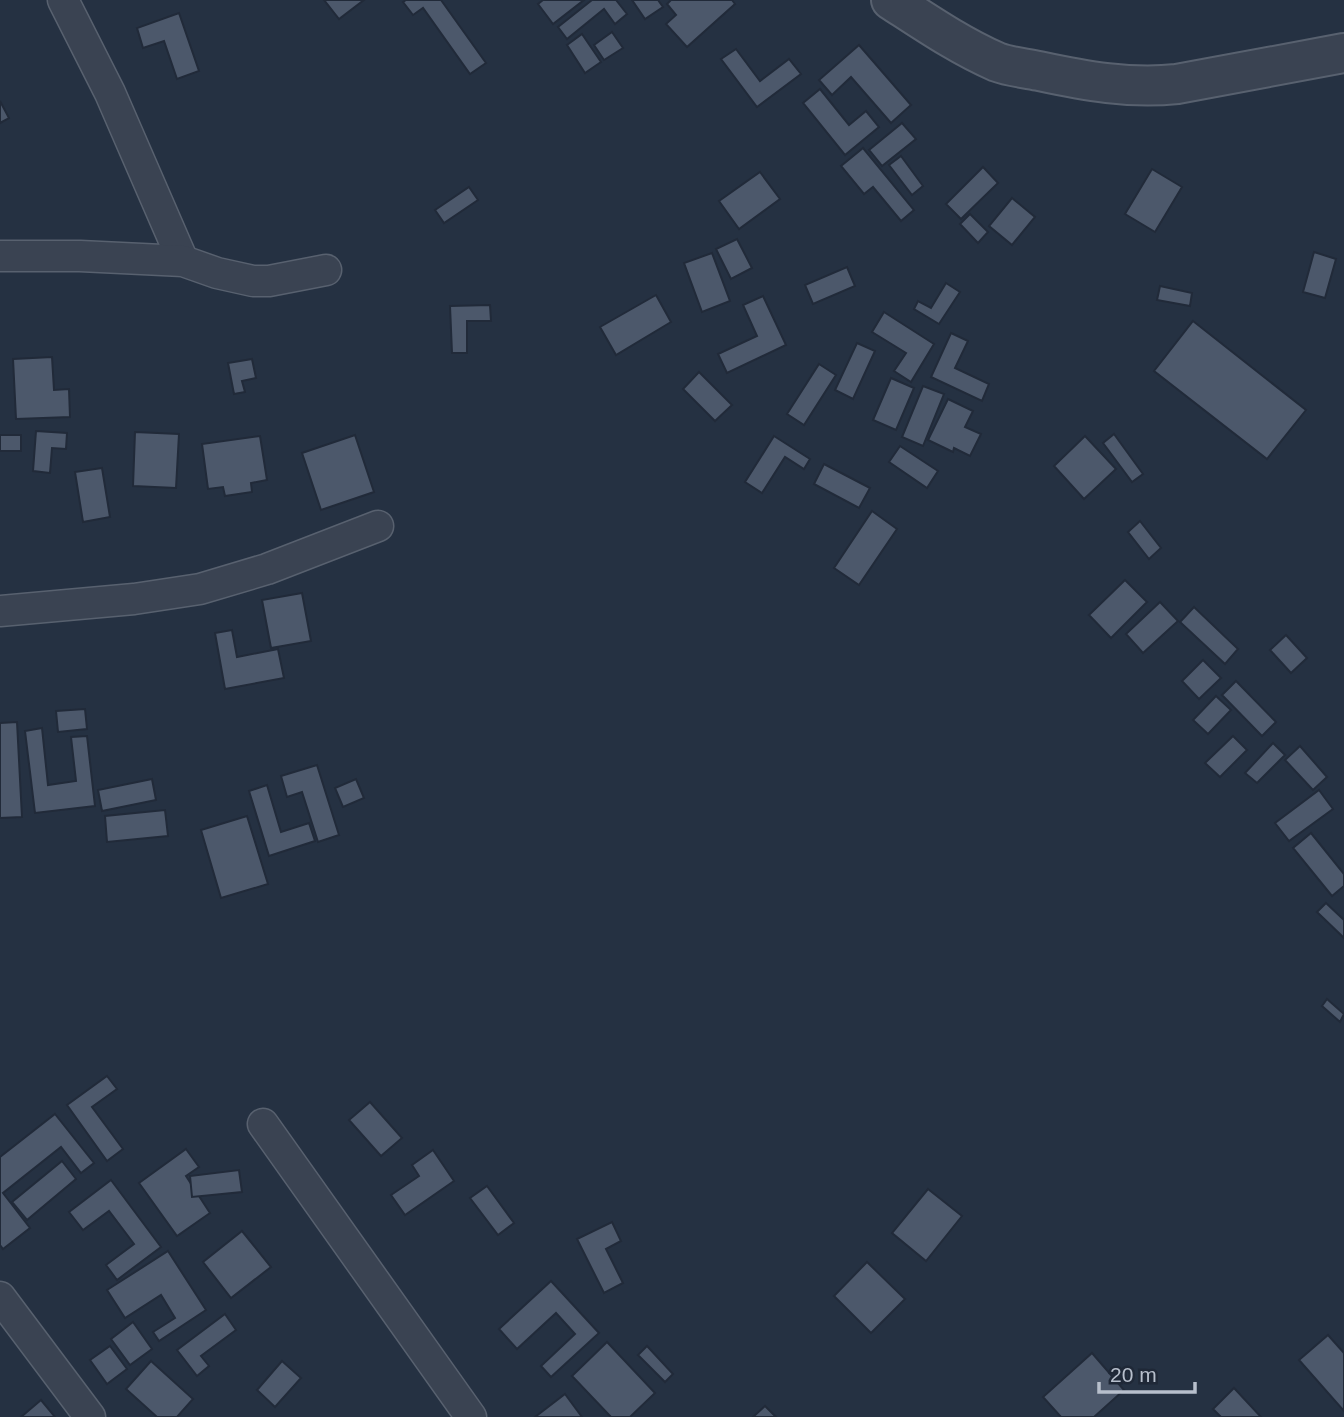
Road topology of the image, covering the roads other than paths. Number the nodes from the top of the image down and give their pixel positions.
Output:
1 (63, 0) edge
2 (891, 0) edge
3 (1344, 53) edge
4 (0, 256) edge
5 (183, 261) junction
6 (326, 270) dead end
7 (378, 526) dead end
8 (0, 611) edge
9 (262, 1124) dead end
10 (0, 1297) edge
11 (90, 1417) edge
12 (471, 1417) edge

1 - 5 street
2 - 3 street
4 - 5 street
5 - 6 street
7 - 8 street
9 - 12 street
10 - 11 street

